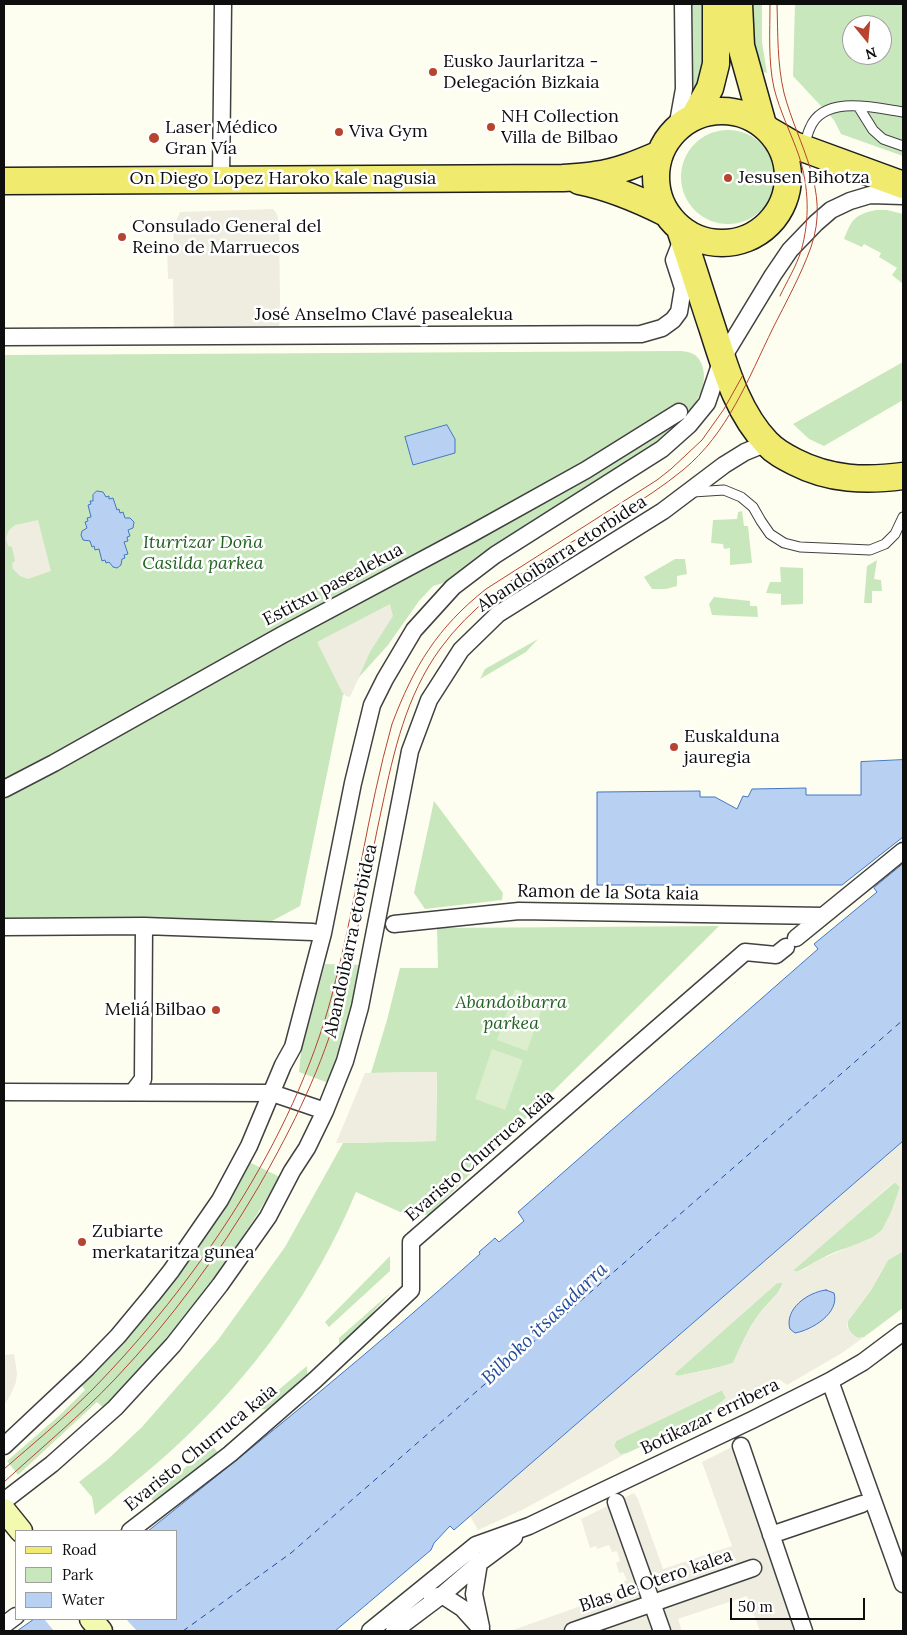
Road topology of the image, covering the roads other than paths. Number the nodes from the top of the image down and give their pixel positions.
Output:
1 (223, 4) edge
2 (683, 4) edge
3 (716, 4) edge
4 (739, 4) edge
5 (858, 106) junction
6 (903, 112) edge
7 (686, 122) junction
8 (767, 128) junction
9 (903, 146) edge
10 (804, 148) junction
11 (660, 154) junction
12 (563, 178) junction
13 (221, 179) junction
14 (4, 181) edge
15 (903, 185) edge
16 (903, 196) edge
17 (677, 226) junction
18 (4, 337) edge
19 (722, 359) junction
20 (679, 412) dead end
21 (767, 443) junction
22 (903, 476) edge
23 (691, 492) junction
24 (903, 517) edge
25 (4, 789) edge
26 (903, 850) edge
27 (823, 916) junction
28 (394, 924) dead end
29 (144, 926) junction
30 (4, 927) edge
31 (314, 932) dead end
32 (4, 1092) edge
33 (133, 1092) junction
34 (272, 1093) junction
35 (325, 1111) junction
36 (903, 1332) edge
37 (830, 1381) junction
38 (61, 1394) junction
39 (105, 1427) dead end
40 (4, 1435) edge
41 (4, 1446) edge
42 (741, 1446) dead end
43 (42, 1472) junction
44 (4, 1502) edge
45 (616, 1502) dead end
46 (862, 1504) dead end
47 (4, 1510) edge
48 (529, 1526) junction
49 (19, 1530) edge
50 (131, 1530) edge
51 (771, 1534) junction
52 (479, 1563) junction
53 (766, 1563) junction
54 (903, 1584) edge
55 (442, 1595) junction
56 (652, 1603) junction
57 (401, 1606) junction
58 (15, 1617) edge
59 (92, 1620) edge
60 (4, 1625) edge
61 (482, 1630) edge
62 (101, 1631) edge
63 (370, 1631) edge
64 (394, 1631) edge
65 (572, 1631) edge
66 (662, 1631) edge
67 (804, 1631) edge

1 - 13 street
2 - 7 street
3 - 7 main road
4 - 8 main road
5 - 6 lane
5 - 9 lane
5 - 10 lane
7 - 8 main road
7 - 11 main road
8 - 10 main road
8 - 17 main road
10 - 15 main road
11 - 12 main road, On Diego Lopez Haroko kale nagusia
11 - 17 main road
12 - 13 main road, On Diego Lopez Haroko kale nagusia
12 - 17 main road, On Diego Lopez Haroko kale nagusia
13 - 14 main road, On Diego Lopez Haroko kale nagusia
16 - 19 street, Abandoibarra etorbidea
17 - 18 street, José Anselmo Clavé pasealekua
17 - 19 main road
19 - 21 main road
19 - 34 street, Abandoibarra etorbidea
20 - 25 street, Estitxu pasealekua
21 - 22 main road
21 - 23 street, Abandoibarra etorbidea
23 - 24 lane
23 - 35 street, Abandoibarra etorbidea
26 - 27 street, Evaristo Churruca kaia
27 - 28 street, Ramon de la Sota kaia
27 - 50 street, Evaristo Churruca kaia
29 - 30 street
29 - 31 street
29 - 33 street
32 - 33 street
33 - 34 street
34 - 35 street
34 - 38 street, Abandoibarra etorbidea
35 - 43 street, Abandoibarra etorbidea
36 - 37 street, Botikazar erribera
37 - 48 street, Botikazar erribera
37 - 54 street
38 - 40 lane
38 - 41 street, Abandoibarra etorbidea
39 - 43 lane
42 - 51 street
43 - 44 street, Abandoibarra etorbidea
45 - 56 street
46 - 51 street
47 - 49 main road
48 - 52 street, Botikazar erribera
48 - 57 street, Botikazar erribera
51 - 53 street
52 - 55 street, Botikazar erribera
52 - 61 street
53 - 56 street, Blas de Otero kalea
53 - 67 street
55 - 57 street
55 - 61 street
55 - 64 street, Botikazar erribera
56 - 65 street, Blas de Otero kalea
56 - 66 street
57 - 63 street, Botikazar erribera
58 - 60 street
59 - 62 main road

